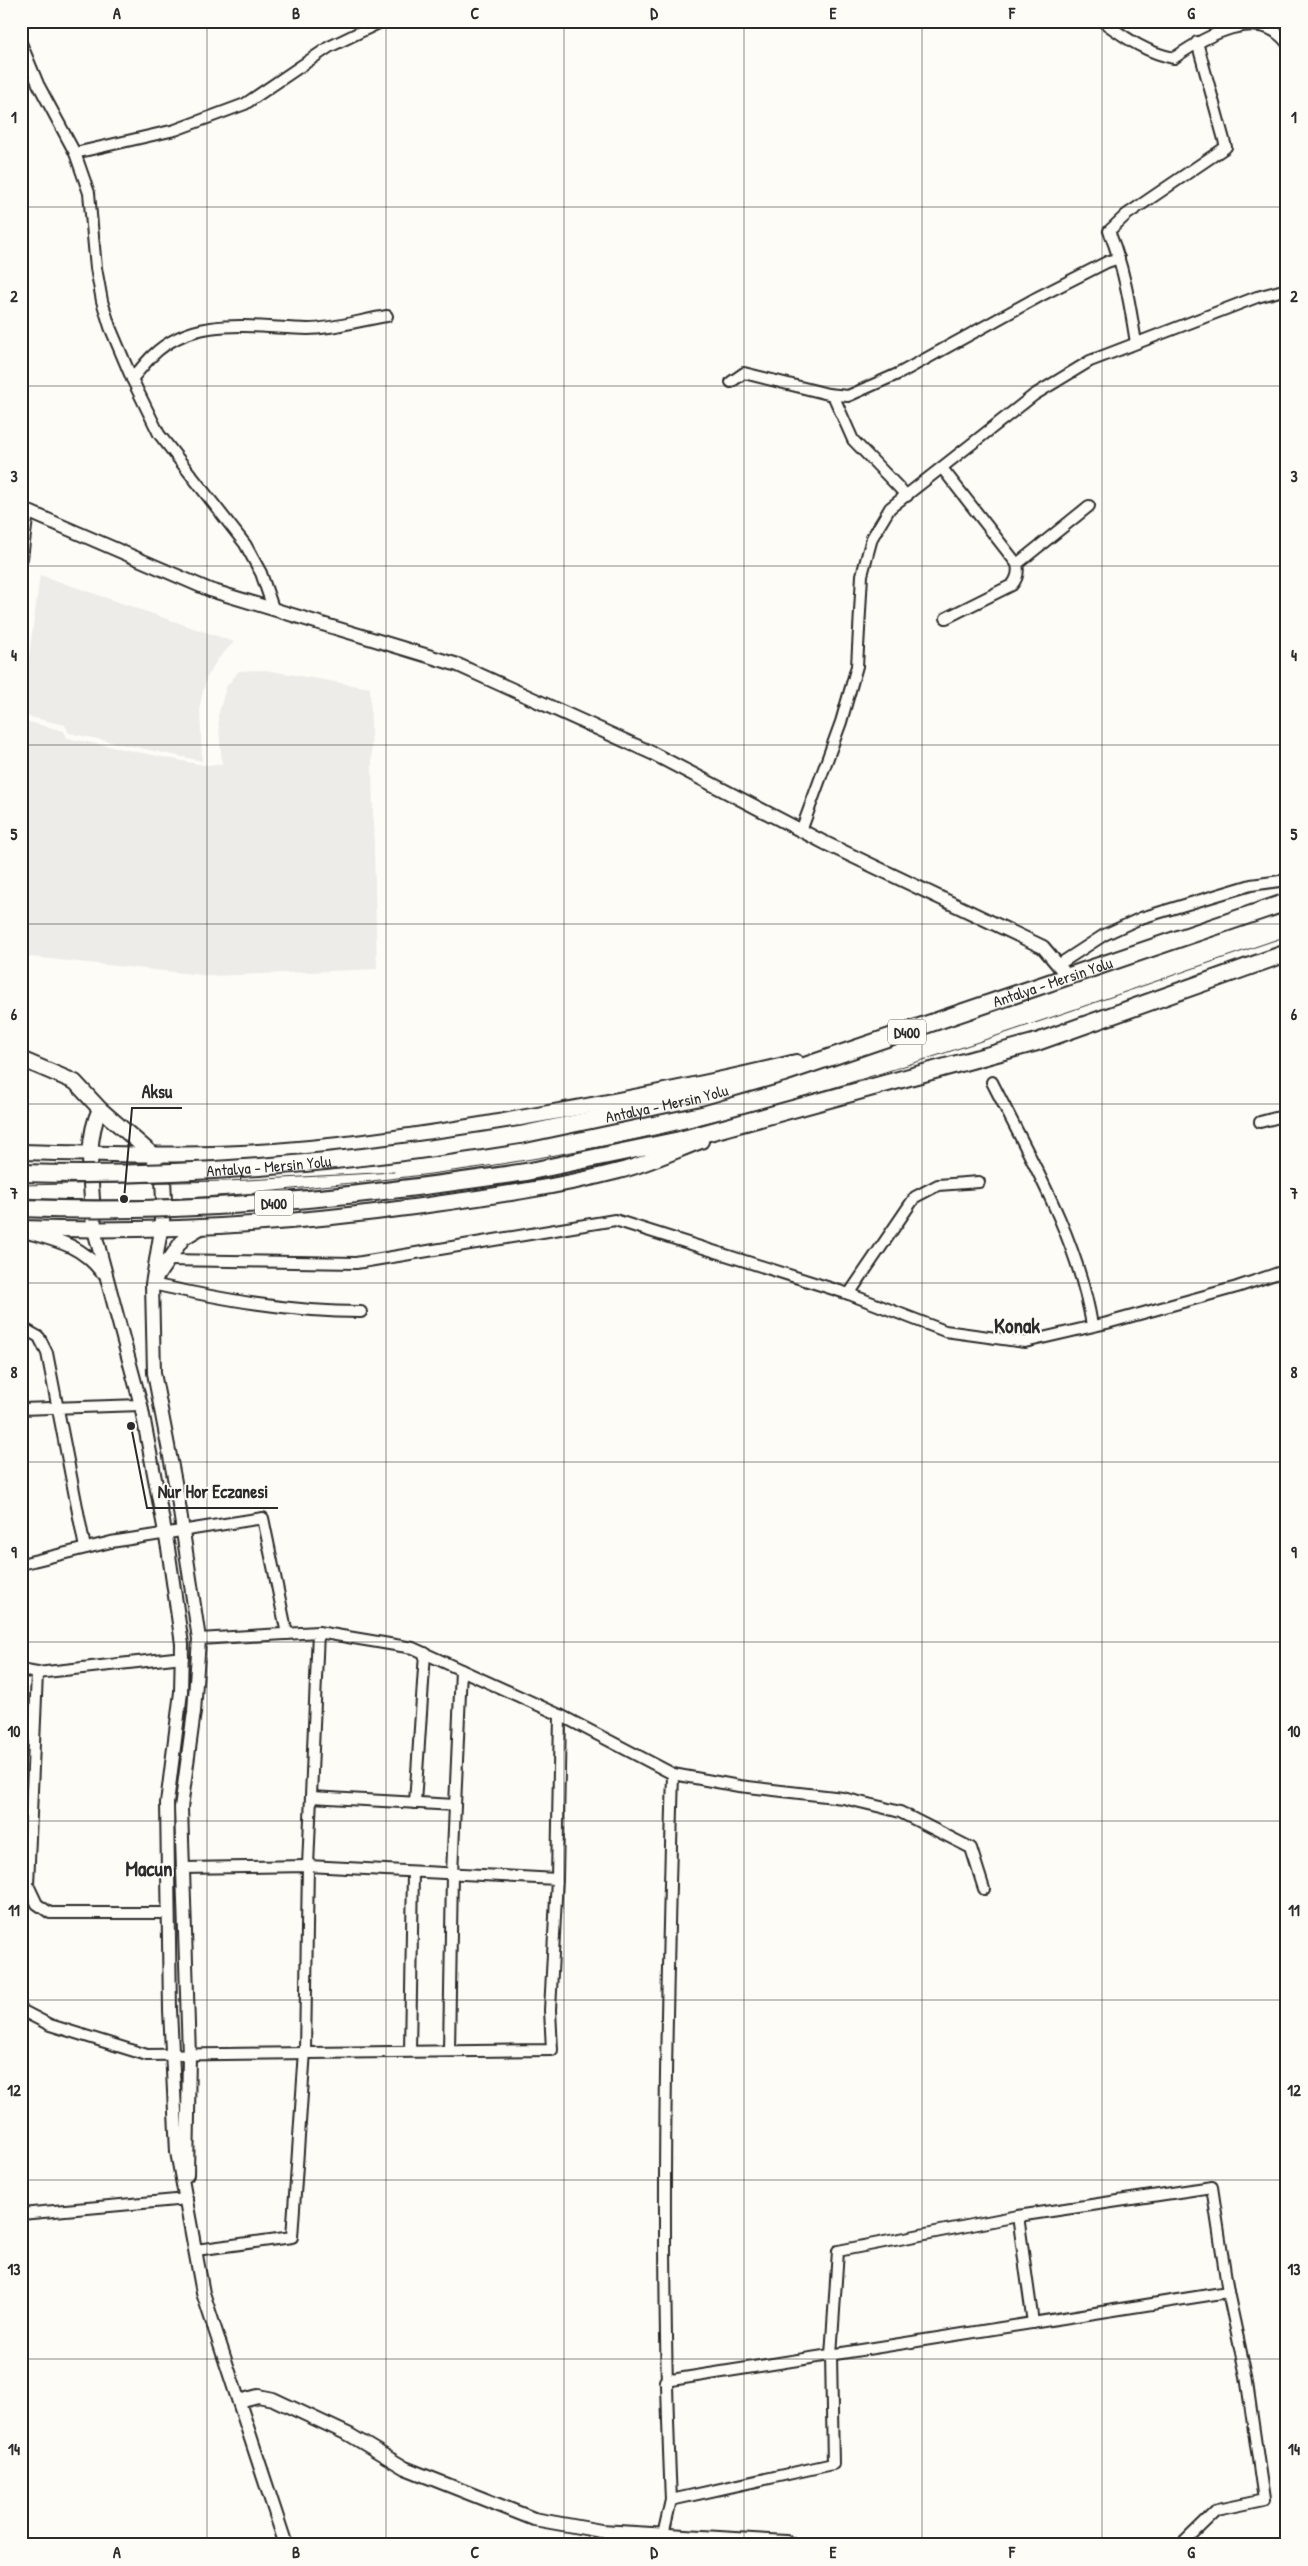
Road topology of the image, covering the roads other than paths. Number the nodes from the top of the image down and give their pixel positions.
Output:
1 (383, 21) edge
2 (1102, 21) edge
3 (1197, 42) junction
4 (1287, 43) edge
5 (21, 44) edge
6 (75, 153) junction
7 (1119, 258) junction
8 (1287, 289) edge
9 (387, 316) dead end
10 (1136, 343) junction
11 (132, 379) junction
12 (731, 382) dead end
13 (834, 395) junction
14 (942, 468) junction
15 (907, 496) junction
16 (1089, 506) dead end
17 (24, 510) edge
18 (21, 558) edge
19 (1017, 564) junction
20 (273, 608) junction
21 (946, 618) dead end
22 (801, 831) junction
23 (1287, 880) edge
24 (1287, 902) edge
25 (1287, 953) edge
26 (1058, 965) junction
27 (1069, 978) junction
28 (877, 1042) junction
29 (21, 1059) edge
30 (992, 1082) dead end
31 (100, 1109) junction
32 (1287, 1115) edge
33 (759, 1120) junction
34 (1260, 1122) dead end
35 (21, 1152) edge
36 (91, 1154) junction
37 (152, 1154) junction
38 (21, 1173) edge
39 (979, 1182) dead end
40 (21, 1208) edge
41 (201, 1228) junction
42 (21, 1230) edge
43 (94, 1230) junction
44 (161, 1230) junction
45 (166, 1260) junction
46 (1287, 1270) edge
47 (105, 1277) junction
48 (152, 1284) junction
49 (848, 1294) junction
50 (361, 1312) dead end
51 (1092, 1325) junction
52 (21, 1327) edge
53 (141, 1405) junction
54 (57, 1408) junction
55 (21, 1409) edge
56 (183, 1531) junction
57 (165, 1534) junction
58 (86, 1548) junction
59 (21, 1564) edge
60 (318, 1632) junction
61 (287, 1634) junction
62 (199, 1639) junction
63 (425, 1653) junction
64 (182, 1657) junction
65 (21, 1670) edge
66 (461, 1670) junction
67 (37, 1673) junction
68 (560, 1715) junction
69 (673, 1774) junction
70 (311, 1798) junction
71 (414, 1802) junction
72 (455, 1805) junction
73 (308, 1866) junction
74 (183, 1868) junction
75 (413, 1872) junction
76 (452, 1874) junction
77 (557, 1879) junction
78 (984, 1889) dead end
79 (168, 1913) junction
80 (21, 2010) edge
81 (449, 2050) junction
82 (305, 2051) junction
83 (410, 2051) junction
84 (172, 2055) junction
85 (189, 2055) junction
86 (187, 2197) junction
87 (21, 2214) edge
88 (1018, 2216) junction
89 (196, 2250) junction
90 (1228, 2292) junction
91 (1033, 2323) junction
92 (832, 2355) junction
93 (666, 2381) junction
94 (239, 2401) junction
95 (671, 2500) junction
96 (664, 2540) edge
97 (286, 2545) edge
98 (792, 2545) edge
99 (1181, 2545) edge

1 - 6 street
2 - 3 street
3 - 4 street
3 - 7 street
5 - 6 street
6 - 11 street
7 - 10 street
7 - 13 street
8 - 10 street
9 - 11 street
10 - 14 street
11 - 20 street
12 - 13 street
13 - 15 street
14 - 15 street
14 - 19 street
15 - 22 street
16 - 19 street
17 - 18 street
17 - 20 street
19 - 21 street
20 - 22 street
22 - 26 street
23 - 26 street
24 - 27 highway, Antalya - Mersin Yolu / D400
25 - 33 highway, D400
26 - 27 street
27 - 28 highway, Antalya - Mersin Yolu / D400
28 - 37 main road
28 - 38 highway, Antalya - Mersin Yolu / D400, bridge
29 - 31 main road
30 - 51 street
31 - 36 main road
31 - 37 main road
32 - 34 street
33 - 40 highway, D400, bridge
33 - 41 main road
35 - 36 main road
36 - 37 main road
36 - 43 main road
37 - 44 main road
39 - 49 street
41 - 44 main road
41 - 45 street
42 - 43 main road
42 - 47 street
43 - 44 main road
43 - 47 street
44 - 48 street
45 - 48 street
45 - 49 street
46 - 51 street
47 - 53 street
48 - 50 street
48 - 56 street
49 - 51 street
52 - 54 street
53 - 54 street
53 - 57 street
54 - 55 street
54 - 58 street
56 - 57 street
56 - 61 street
56 - 62 street
57 - 58 street
57 - 64 street
58 - 59 street
60 - 61 street
60 - 63 street
60 - 70 street
61 - 62 street
62 - 74 street
63 - 66 street
63 - 71 street
64 - 67 street
64 - 79 street
65 - 67 street
66 - 68 street
66 - 72 street
67 - 79 street
68 - 69 street
68 - 77 street
69 - 78 street
69 - 93 street
70 - 71 street
70 - 73 street
71 - 72 street
72 - 76 street
73 - 74 street
73 - 75 street
73 - 82 street
74 - 85 street
75 - 76 street
75 - 83 street
76 - 77 street
76 - 81 street
77 - 81 street
79 - 84 street
80 - 84 street
81 - 83 street
82 - 83 street
82 - 85 street
82 - 89 street
84 - 85 street
84 - 86 street
85 - 86 street
86 - 87 street
86 - 89 street
88 - 90 street
88 - 91 street
88 - 92 street
89 - 94 street
90 - 91 street
90 - 99 street
91 - 92 street
92 - 93 street
92 - 95 street
93 - 95 street
94 - 96 street
94 - 97 street
95 - 96 street
96 - 98 street

